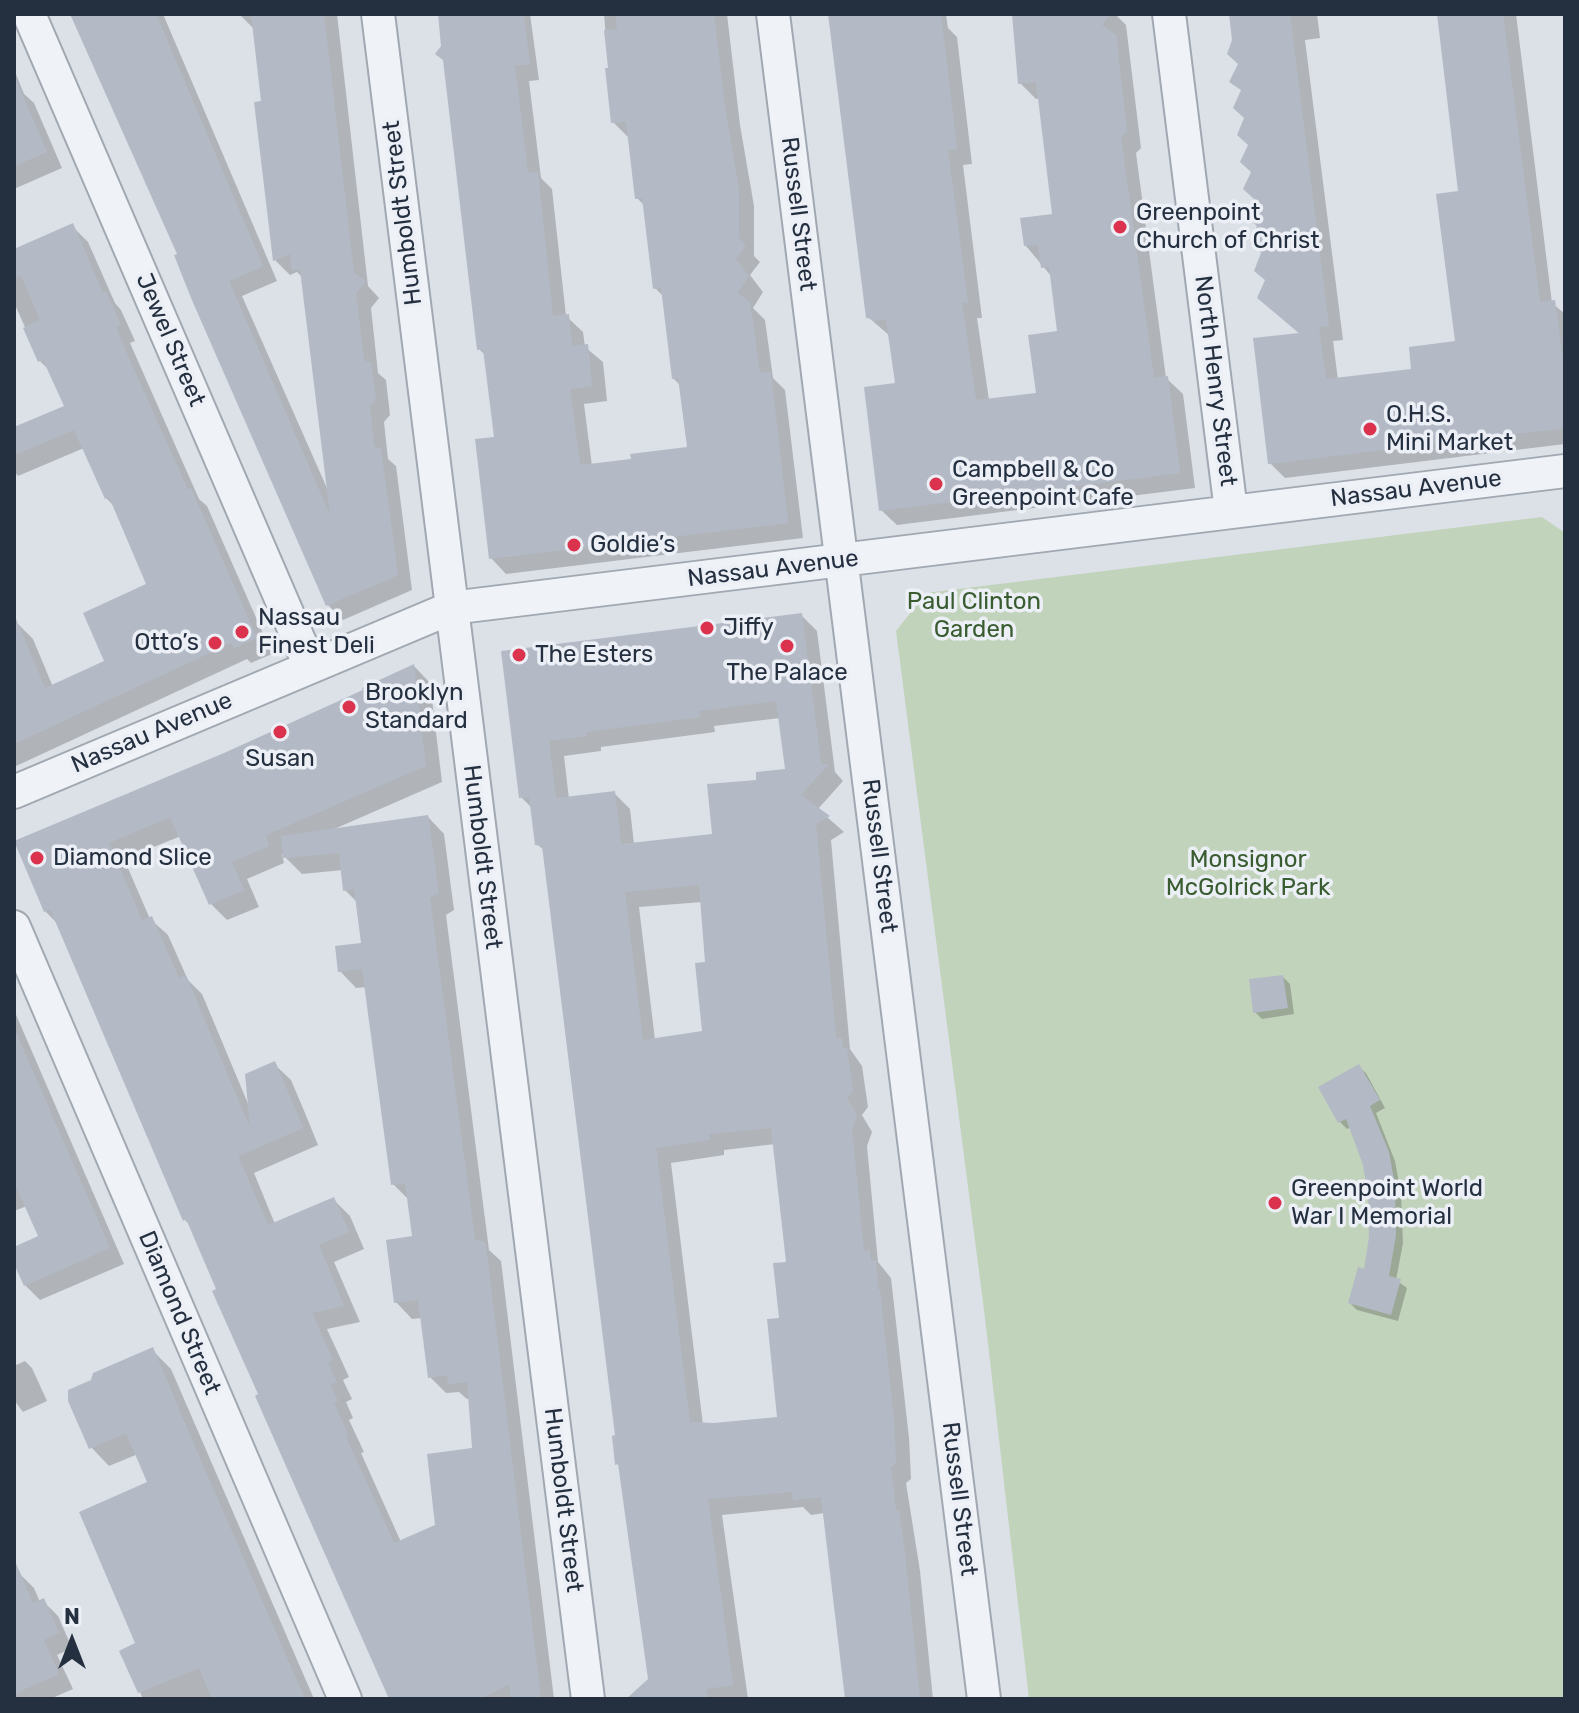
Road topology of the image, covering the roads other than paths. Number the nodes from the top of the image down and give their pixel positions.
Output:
1 (29, 14) edge
2 (378, 14) edge
3 (773, 14) edge
4 (1169, 14) edge
5 (1565, 471) edge
6 (1231, 511) junction
7 (842, 561) junction
8 (451, 608) junction
9 (310, 666) junction
10 (14, 792) edge
11 (14, 927) edge
12 (345, 1699) edge
13 (588, 1699) edge
14 (984, 1699) edge

1 - 9 street, Jewel Street
2 - 8 street, Humboldt Street
3 - 7 street, Russell Street
4 - 6 street, North Henry Street
5 - 6 street, Nassau Avenue
6 - 7 street, Nassau Avenue
7 - 8 street, Nassau Avenue
7 - 14 street, Russell Street
8 - 9 street, Nassau Avenue
8 - 13 street, Humboldt Street
9 - 10 street, Nassau Avenue
11 - 12 street, Diamond Street

